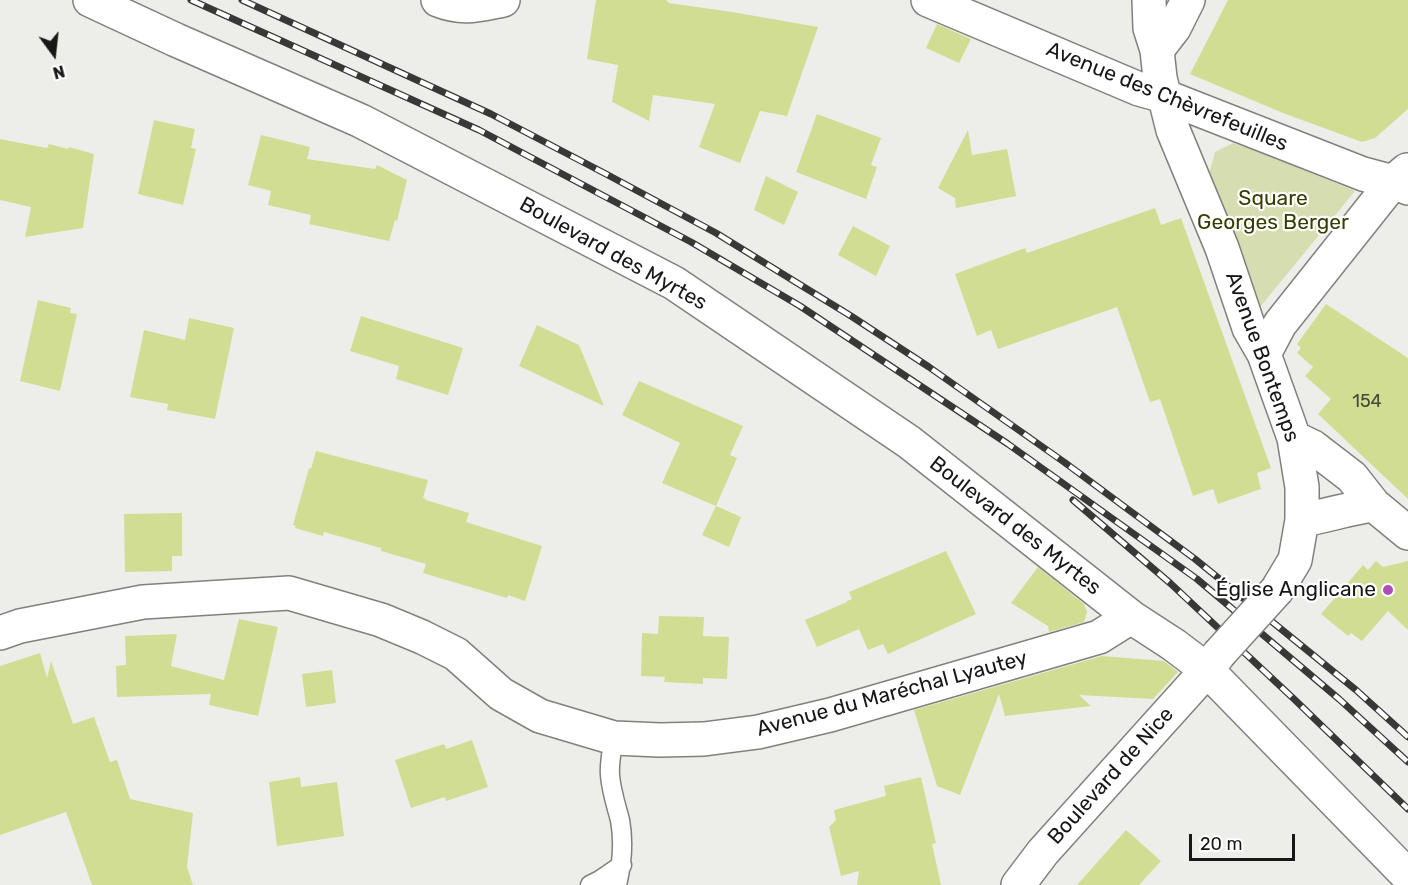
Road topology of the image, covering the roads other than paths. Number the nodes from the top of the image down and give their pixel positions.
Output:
1 (90, 0) edge
2 (438, 0) edge
3 (503, 0) edge
4 (928, 0) edge
5 (1149, 0) edge
6 (1188, 0) edge
7 (1157, 50) junction
8 (1164, 96) junction
9 (1403, 180) edge
10 (1264, 354) junction
11 (1294, 438) junction
12 (1374, 505) junction
13 (1302, 520) junction
14 (1408, 533) edge
15 (1131, 617) junction
16 (0, 633) edge
17 (1213, 662) junction
18 (614, 738) junction
19 (622, 865) junction
20 (1408, 876) edge
21 (590, 885) edge
22 (617, 885) edge
23 (1018, 885) edge

1 - 15 street, Boulevard des Myrtes
2 - 3 street
4 - 8 street, Avenue des Chèvrefeuilles
5 - 7 street, Avenue Bontemps
6 - 7 street
7 - 8 street, Avenue Bontemps
8 - 9 street, Avenue des Chèvrefeuilles
8 - 10 street, Avenue Bontemps
9 - 10 street
10 - 11 street, Avenue Bontemps
11 - 12 street
11 - 13 street, Avenue Bontemps
12 - 13 street
12 - 14 street
13 - 17 street, Avenue Bontemps, bridge
15 - 17 street, Boulevard des Myrtes
15 - 18 street, Avenue du Maréchal Lyautey
16 - 18 street, Avenue du Maréchal Lyautey
17 - 20 street, Boulevard des Myrtes
17 - 23 street, Boulevard de Nice
18 - 19 lane
19 - 21 lane
19 - 22 lane

